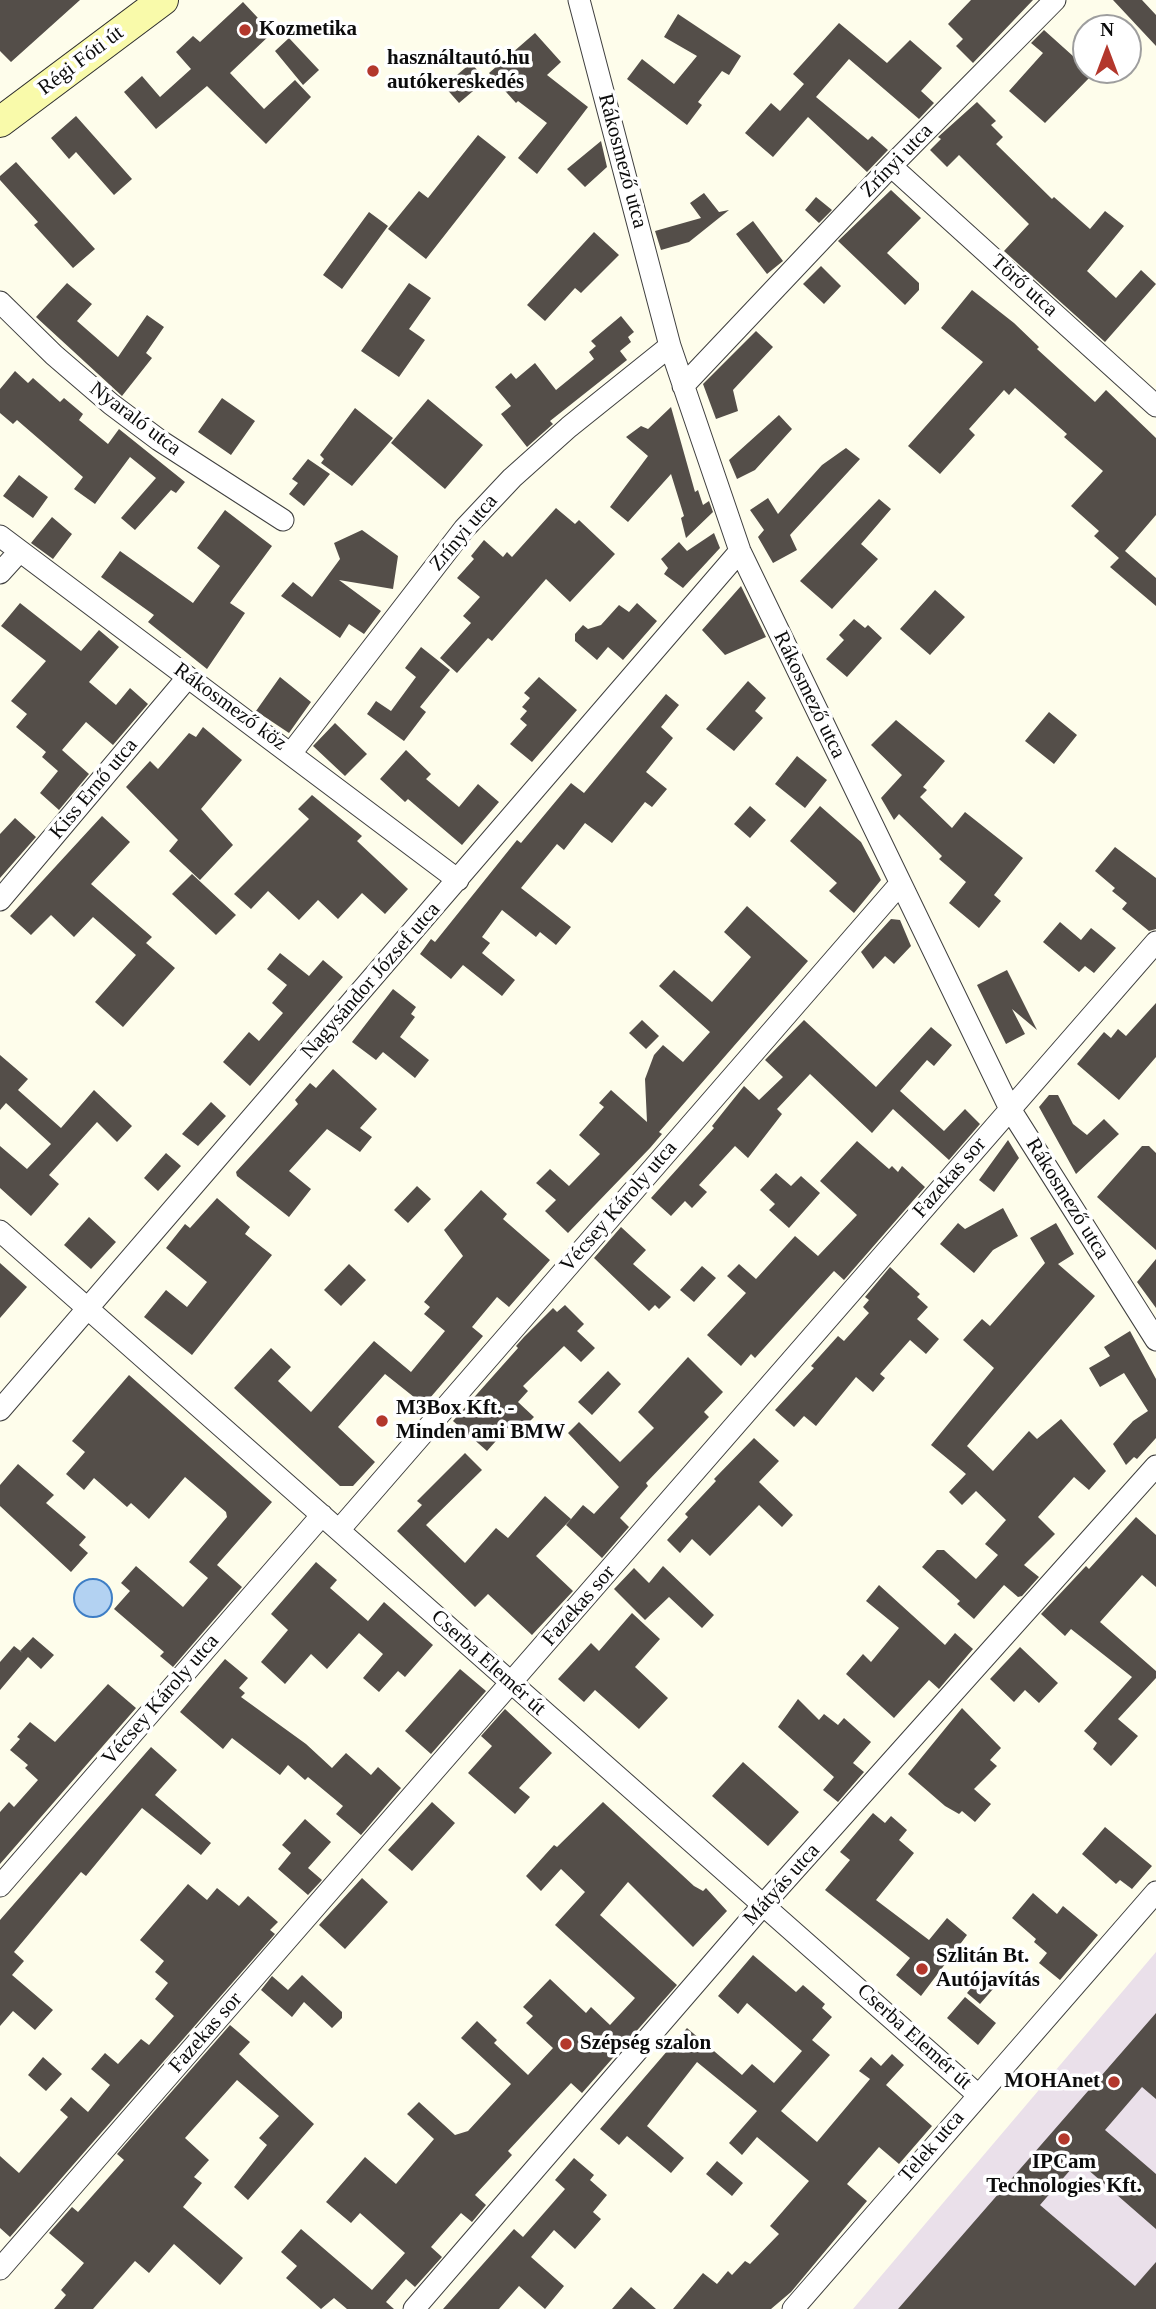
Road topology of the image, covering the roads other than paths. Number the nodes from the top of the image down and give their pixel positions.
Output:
1 (579, 0) edge
2 (1055, 0) edge
3 (155, 3) edge
4 (0, 122) edge
5 (891, 166) junction
6 (0, 302) edge
7 (670, 346) junction
8 (683, 386) junction
9 (1156, 406) edge
10 (283, 520) dead end
11 (0, 536) edge
12 (740, 551) junction
13 (19, 552) junction
14 (0, 573) edge
15 (188, 677) junction
16 (292, 752) junction
17 (458, 880) junction
18 (900, 884) junction
19 (0, 900) edge
20 (1156, 943) edge
21 (1010, 1109) junction
22 (0, 1231) edge
23 (88, 1310) junction
24 (1156, 1340) edge
25 (0, 1410) edge
26 (1156, 1466) edge
27 (322, 1515) junction
28 (339, 1530) junction
29 (511, 1684) junction
30 (0, 1886) edge
31 (1156, 1892) edge
32 (764, 1904) junction
33 (977, 2094) junction
34 (0, 2269) edge
35 (414, 2309) edge
36 (793, 2309) edge

1 - 7 street, Rákosmező utca
2 - 5 street, Zrínyi utca
3 - 4 main road, Régi Fóti út
5 - 8 street, Zrínyi utca
5 - 9 street, Törő utca
6 - 10 street, Nyaraló utca
7 - 8 street, Rákosmező utca
7 - 16 street, Zrínyi utca
8 - 12 street, Rákosmező utca
11 - 13 street, Rákosmező köz
12 - 17 street, Nagysándor József utca
12 - 18 street, Rákosmező utca
13 - 14 street
13 - 15 street, Rákosmező köz
15 - 16 street, Rákosmező köz
15 - 19 street, Kiss Ernő utca
16 - 17 street, Rákosmező köz
17 - 23 street, Nagysándor József utca
18 - 21 street, Rákosmező utca
18 - 28 street, Vécsey Károly utca
20 - 21 street, Fazekas sor
21 - 24 street, Rákosmező utca
21 - 29 street, Fazekas sor
22 - 23 street, Cserba Elemér út
23 - 25 street, Nagysándor József utca
23 - 27 street, Cserba Elemér út
26 - 32 street, Mátyás utca
27 - 28 street, Cserba Elemér út
27 - 30 street, Vécsey Károly utca
28 - 29 street, Cserba Elemér út
29 - 32 street, Cserba Elemér út
29 - 34 street, Fazekas sor
31 - 33 street, Telek utca
32 - 33 street, Cserba Elemér út
32 - 35 street, Mátyás utca
33 - 36 street, Telek utca

